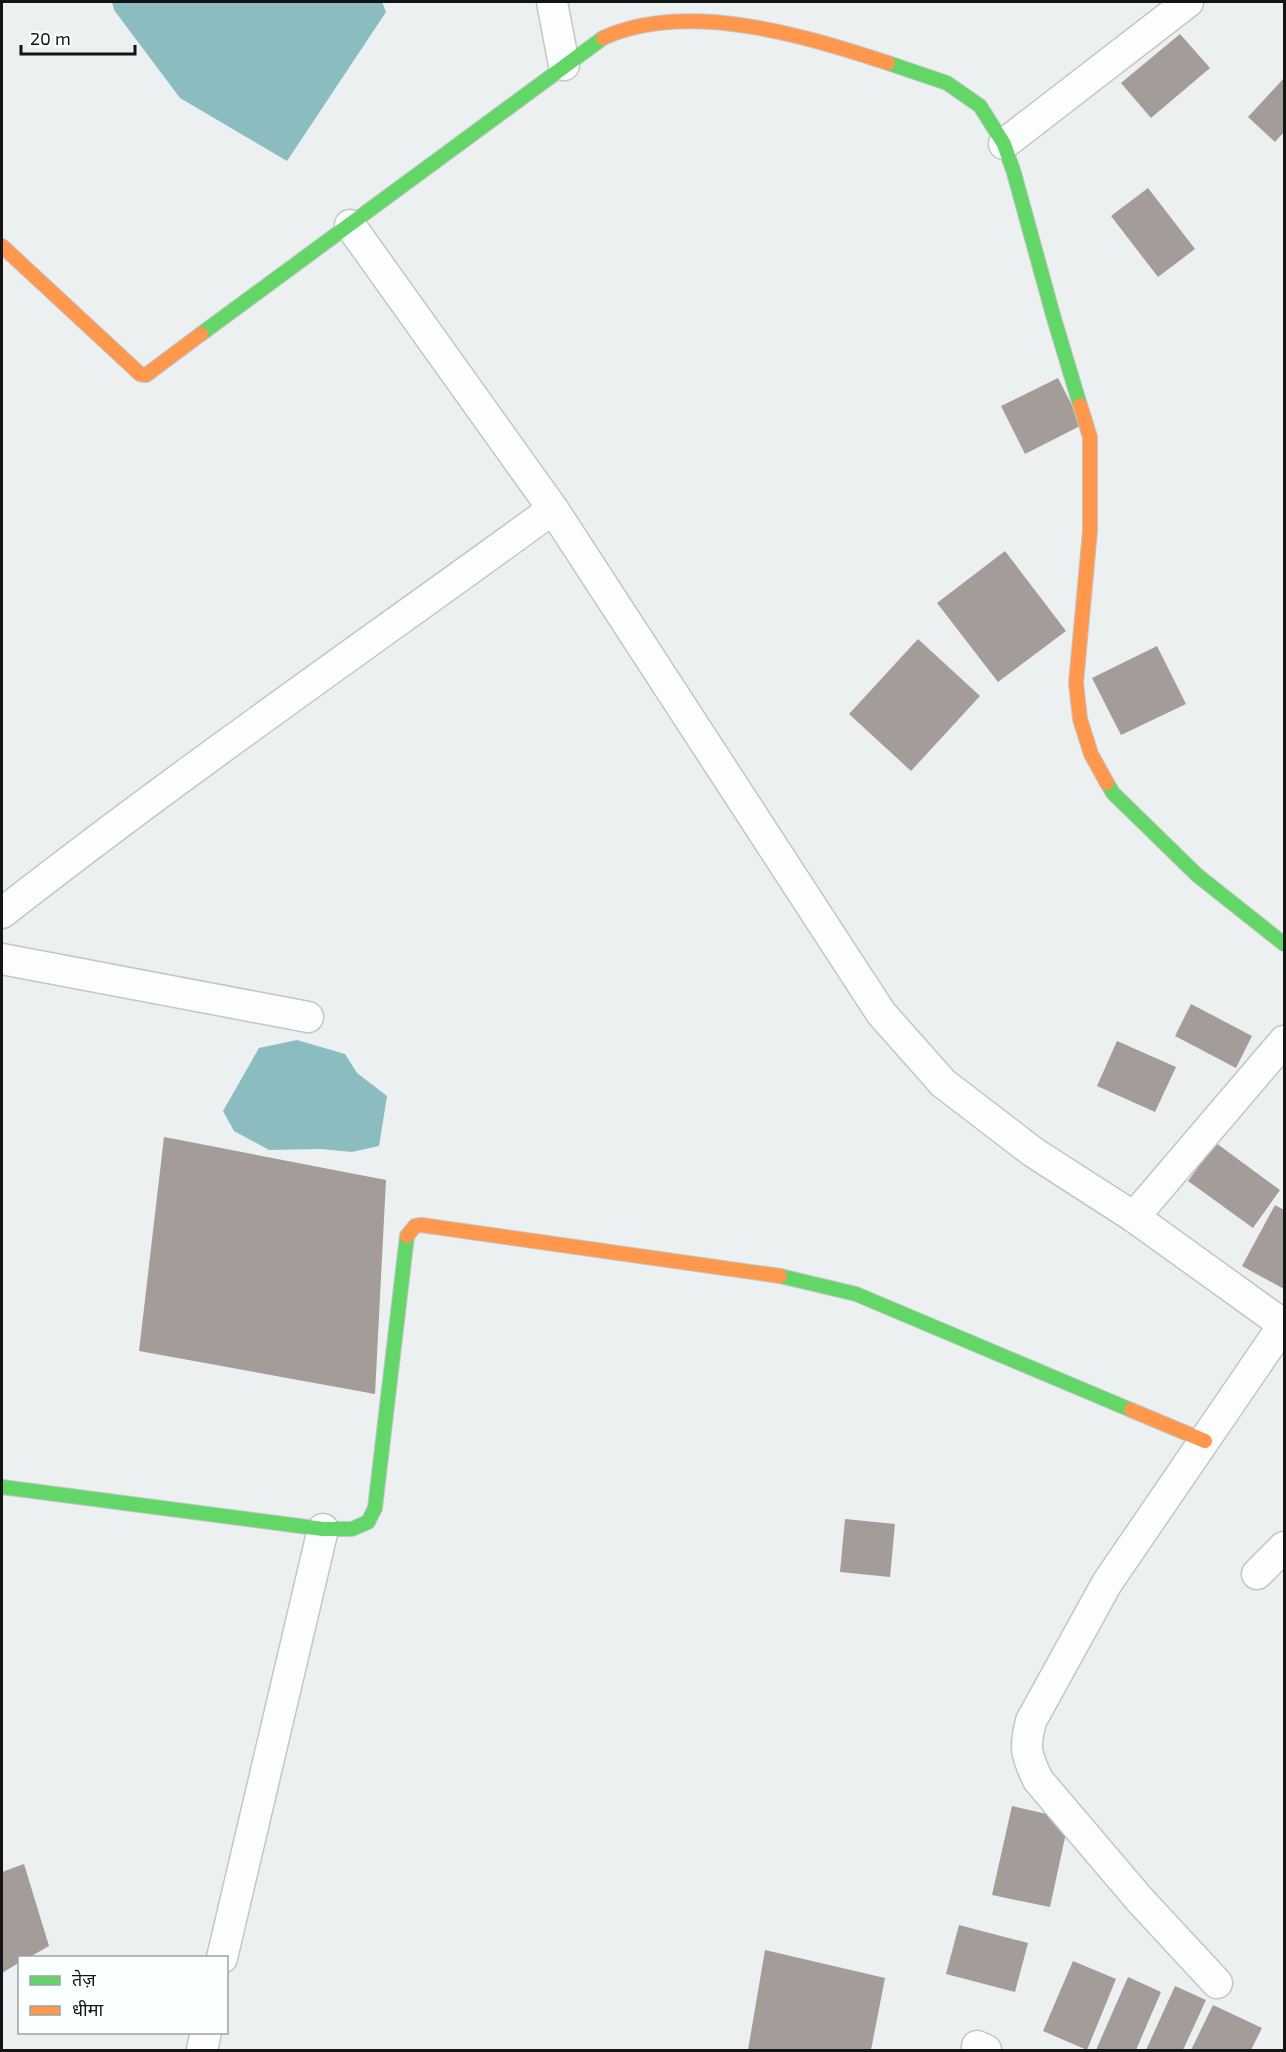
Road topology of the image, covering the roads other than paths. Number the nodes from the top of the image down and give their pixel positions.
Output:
1 (552, 2) edge
2 (1188, 2) edge
3 (564, 65) junction
4 (1004, 144) junction
5 (350, 225) junction
6 (2, 246) edge
7 (553, 509) junction
8 (2, 913) edge
9 (1284, 945) edge
10 (2, 959) edge
11 (308, 1017) dead end
12 (1284, 1041) edge
13 (1134, 1217) junction
14 (1284, 1324) edge
15 (1205, 1441) junction
16 (2, 1487) edge
17 (323, 1529) junction
18 (1284, 1547) edge
19 (1257, 1574) dead end
20 (222, 1956) edge
21 (1217, 1983) dead end
22 (206, 2034) edge
23 (202, 2050) edge

1 - 3 street
2 - 4 street
3 - 4 street
3 - 5 street
4 - 9 street
5 - 6 street
5 - 7 street
7 - 8 street
7 - 13 street
10 - 11 street
12 - 13 street
13 - 14 street
14 - 15 street
15 - 17 street
15 - 21 street
16 - 17 street
17 - 20 street
18 - 19 street
22 - 23 street

